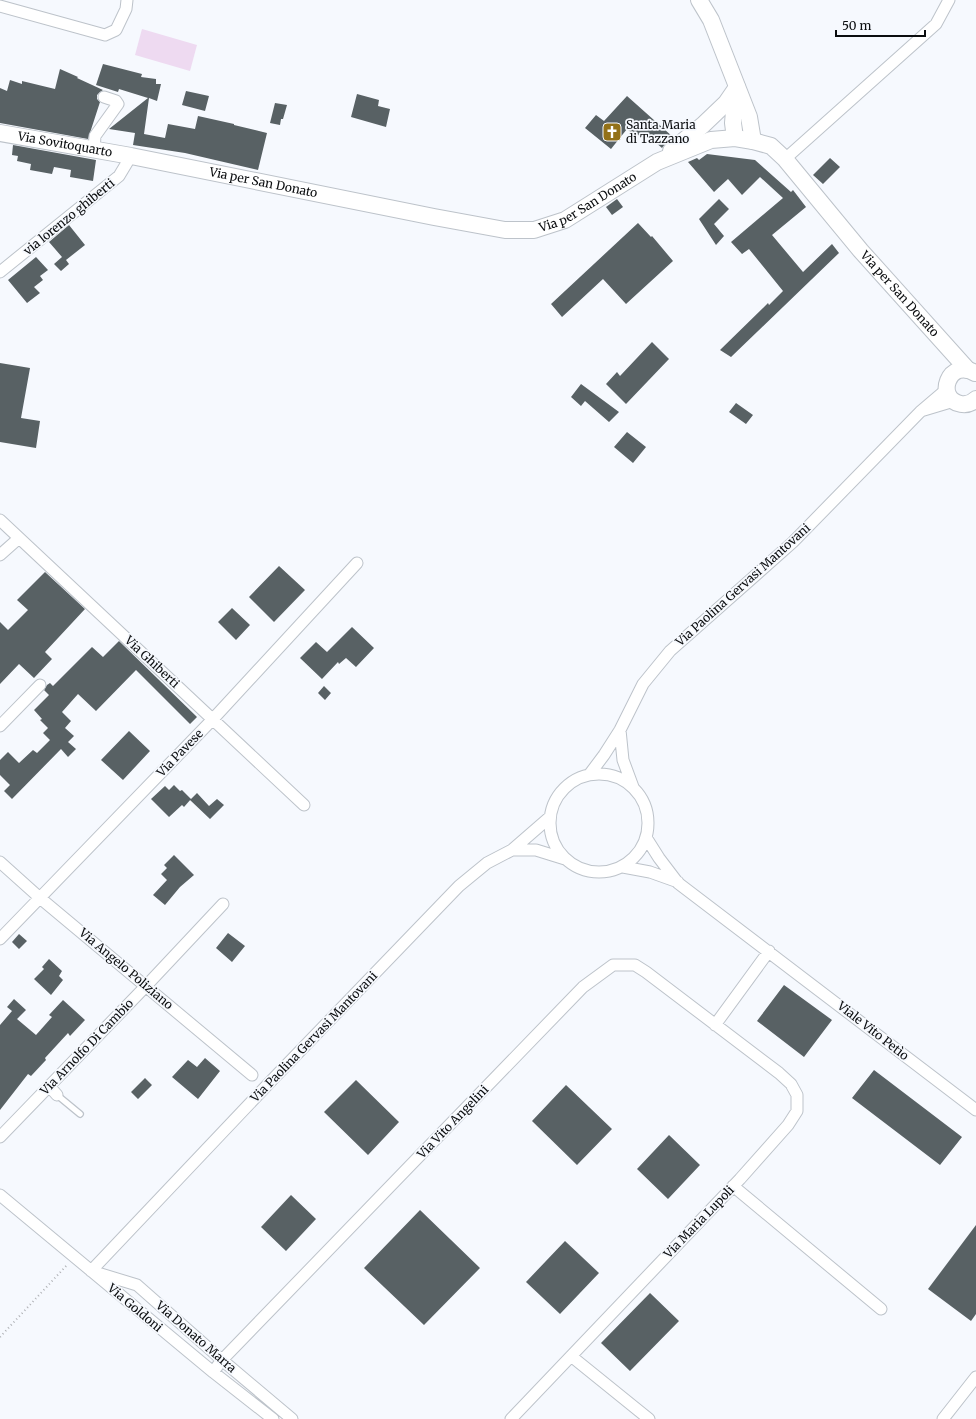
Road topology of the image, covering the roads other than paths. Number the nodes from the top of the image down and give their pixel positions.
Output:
1 (127, 0) edge
2 (699, 0) edge
3 (949, 0) edge
4 (0, 6) edge
5 (737, 87) junction
6 (104, 97) dead end
7 (0, 133) edge
8 (735, 138) junction
9 (753, 141) junction
10 (94, 150) junction
11 (131, 156) junction
12 (785, 159) junction
13 (657, 162) junction
14 (0, 272) edge
15 (966, 372) edge
16 (950, 395) junction
17 (976, 399) edge
18 (0, 520) edge
19 (18, 539) junction
20 (0, 555) edge
21 (357, 563) dead end
22 (40, 685) dead end
23 (213, 719) junction
24 (0, 726) edge
25 (620, 730) junction
26 (589, 775) junction
27 (633, 787) junction
28 (304, 805) dead end
29 (550, 817) junction
30 (647, 839) junction
31 (512, 850) junction
32 (565, 859) junction
33 (0, 862) edge
34 (622, 867) junction
35 (678, 883) junction
36 (40, 898) junction
37 (222, 904) dead end
38 (0, 939) edge
39 (769, 952) junction
40 (146, 986) junction
41 (715, 1025) junction
42 (252, 1075) dead end
43 (49, 1086) junction
44 (57, 1095) joint
45 (976, 1110) edge
46 (80, 1114) dead end
47 (0, 1136) edge
48 (733, 1186) junction
49 (0, 1195) edge
50 (91, 1271) junction
51 (881, 1309) dead end
52 (571, 1356) junction
53 (222, 1360) junction
54 (213, 1372) junction
55 (976, 1376) edge
56 (272, 1419) edge
57 (292, 1419) edge
58 (511, 1419) edge
59 (649, 1419) edge
60 (943, 1419) edge

1 - 4 street
2 - 5 street
3 - 12 street
5 - 8 street
5 - 9 street
5 - 13 street
6 - 10 street
7 - 10 street, Via Sovitoquarto
8 - 9 street, Via per San Donato
8 - 13 street, Via per San Donato
9 - 12 street, Via per San Donato
10 - 11 street, Via Sovitoquarto
11 - 13 street, Via per San Donato
11 - 14 street, via lorenzo ghiberti
12 - 15 street, Via per San Donato
15 - 16 street
16 - 17 street
16 - 25 street, Via Paolina Gervasi Mantovani
18 - 19 street, Via Ghiberti
19 - 20 street
19 - 23 street, Via Ghiberti
21 - 23 street, Via Pavese
22 - 24 street
23 - 28 street, Via Ghiberti
23 - 36 street, Via Pavese
25 - 26 street, Via Paolina Gervasi Mantovani
25 - 27 street
26 - 27 street
26 - 29 street
27 - 30 street
29 - 31 street, Via Paolina Gervasi Mantovani
29 - 32 street
30 - 34 street
30 - 35 street
31 - 32 street
31 - 50 street, Via Paolina Gervasi Mantovani
32 - 34 street
33 - 36 street, Via Angelo Poliziano
34 - 35 street
35 - 39 street, Viale Vito Petìo
36 - 38 street, Via Pavese
36 - 40 street, Via Angelo Poliziano
37 - 40 street, Via Arnolfo Di Cambio
39 - 41 street
39 - 45 street, Viale Vito Petìo
40 - 42 street, Via Angelo Poliziano
40 - 43 street, Via Arnolfo Di Cambio
41 - 48 street, Via Maria Lupoli
41 - 53 street, Via Vito Angelini
43 - 44 street
43 - 47 street, Via Arnolfo Di Cambio
44 - 46 lane
48 - 51 street
48 - 52 street, Via Maria Lupoli
49 - 50 street, Via Goldoni
50 - 53 street, Via Donato Marra
50 - 54 street, Via Goldoni
52 - 58 street, Via Maria Lupoli
52 - 59 street
53 - 54 street, Via Vito Angelini
53 - 57 street, Via Donato Marra
54 - 56 street, Via Goldoni
55 - 60 street

